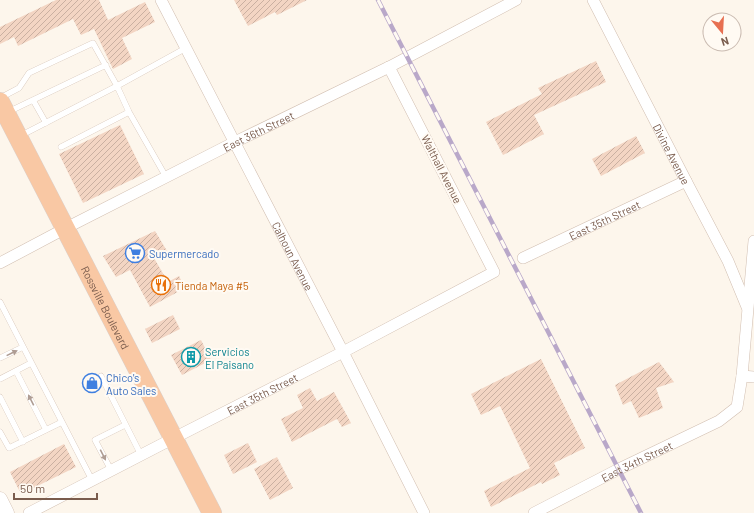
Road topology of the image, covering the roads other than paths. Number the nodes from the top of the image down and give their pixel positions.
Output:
1 (160, 0) edge
2 (516, 0) edge
3 (593, 0) edge
4 (186, 48) junction
5 (106, 65) junction
6 (389, 67) junction
7 (117, 86) junction
8 (33, 100) junction
9 (2, 105) edge
10 (129, 112) junction
11 (46, 123) junction
12 (18, 137) junction
13 (235, 142) junction
14 (61, 147) dead end
15 (166, 177) junction
16 (686, 181) junction
17 (66, 228) junction
18 (754, 241) edge
19 (523, 258) dead end
20 (0, 263) edge
21 (494, 272) joint
22 (0, 302) edge
23 (748, 309) junction
24 (23, 347) junction
25 (343, 352) junction
26 (0, 358) edge
27 (31, 363) junction
28 (16, 371) junction
29 (101, 376) dead end
30 (742, 376) junction
31 (754, 377) edge
32 (0, 379) edge
33 (0, 398) edge
34 (62, 422) junction
35 (126, 425) junction
36 (46, 430) junction
37 (0, 432) edge
38 (174, 438) junction
39 (23, 442) junction
40 (141, 454) junction
41 (111, 470) junction
42 (92, 480) junction
43 (0, 500) edge
44 (7, 513) edge
45 (29, 513) edge
46 (212, 513) edge
47 (424, 513) edge
48 (534, 513) edge

1 - 4 street, Calhoun Avenue
2 - 6 street, East 36th Street
3 - 16 street, Divine Avenue
4 - 7 lane
4 - 13 street, Calhoun Avenue
5 - 7 lane
5 - 8 lane
5 - 9 lane
6 - 13 street, East 36th Street
6 - 21 street, Walthall Avenue
7 - 10 lane
7 - 11 lane
8 - 9 lane
8 - 11 lane
9 - 12 highway, Rossville Boulevard
10 - 14 lane
10 - 15 lane
11 - 12 lane
12 - 17 highway, Rossville Boulevard
13 - 15 street, East 36th Street
13 - 25 street, Calhoun Avenue
15 - 17 street, East 36th Street
16 - 19 street, East 35th Street
16 - 23 street, Divine Avenue
17 - 20 street, East 36th Street
17 - 38 highway, Rossville Boulevard
18 - 23 street
21 - 25 street, East 35th Street
22 - 24 lane
23 - 30 street
26 -> 24 lane
24 - 27 lane
25 - 38 street, East 35th Street
25 - 47 street, Calhoun Avenue
27 - 28 lane
27 - 34 lane
28 - 32 lane
36 -> 28 lane
29 - 35 lane
30 - 31 street
30 - 48 street, East 34th Street
33 - 39 lane
34 - 36 lane
34 - 42 lane
35 - 40 lane
35 -> 41 lane
36 - 39 lane
37 - 39 lane
38 - 40 street, East 35th Street
38 - 46 highway, Rossville Boulevard
40 - 41 street, East 35th Street
41 - 42 street, East 35th Street
42 - 45 street, East 35th Street
43 - 44 street

